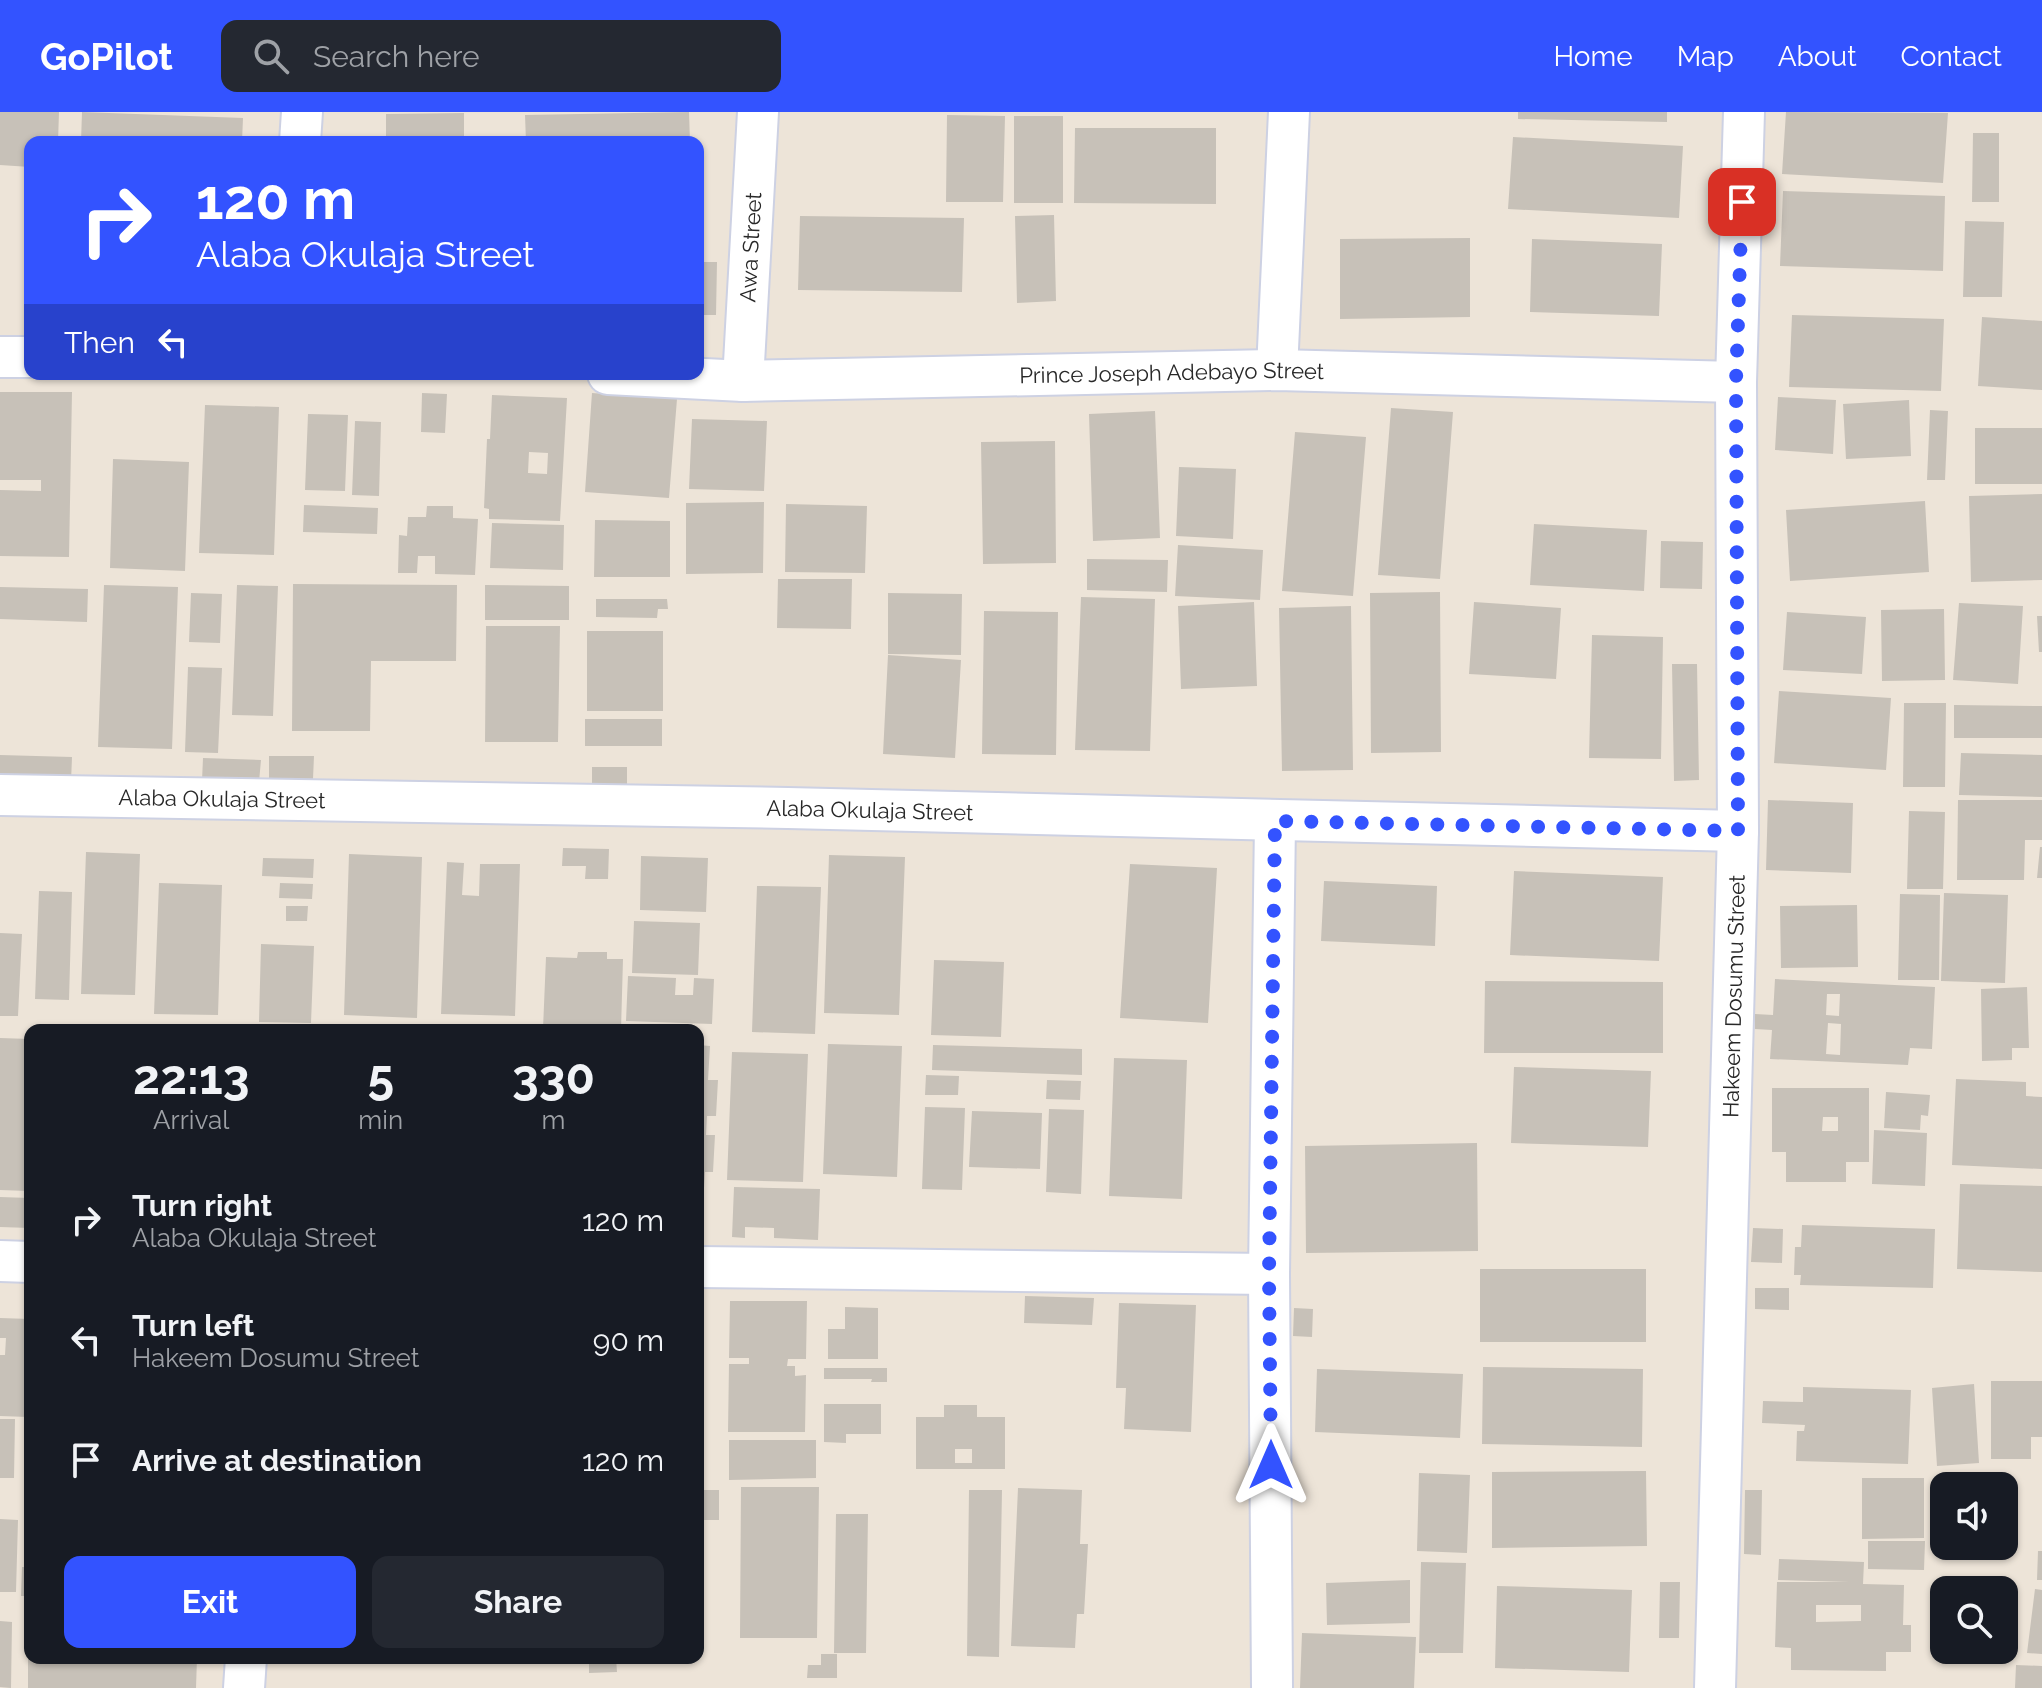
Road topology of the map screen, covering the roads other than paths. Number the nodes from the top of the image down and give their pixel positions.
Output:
1 (302, 112) edge
2 (758, 112) edge
3 (1289, 112) edge
4 (1744, 112) edge
5 (300, 136) edge
6 (0, 357) edge
7 (24, 357) edge
8 (1277, 370) junction
9 (704, 379) edge
10 (743, 381) junction
11 (1736, 382) junction
12 (0, 795) edge
13 (1275, 821) junction
14 (1738, 831) junction
15 (0, 1261) edge
16 (24, 1262) edge
17 (704, 1267) edge
18 (1269, 1274) junction
19 (246, 1664) edge
20 (244, 1688) edge
21 (1272, 1688) edge
22 (1715, 1688) edge

1 - 5 street
2 - 10 street, Awa Street
3 - 8 street
4 - 11 street, Hakeem Dosumu Street
6 - 7 street
8 - 10 street, Prince Joseph Adebayo Street
8 - 11 street, Prince Joseph Adebayo Street
9 - 10 street, Prince Joseph Adebayo Street
11 - 14 street, Hakeem Dosumu Street
12 - 13 street, Alaba Okulaja Street
13 - 14 street, Alaba Okulaja Street
13 - 18 street
14 - 22 street, Hakeem Dosumu Street
15 - 16 street
17 - 18 street
18 - 21 street
19 - 20 street

